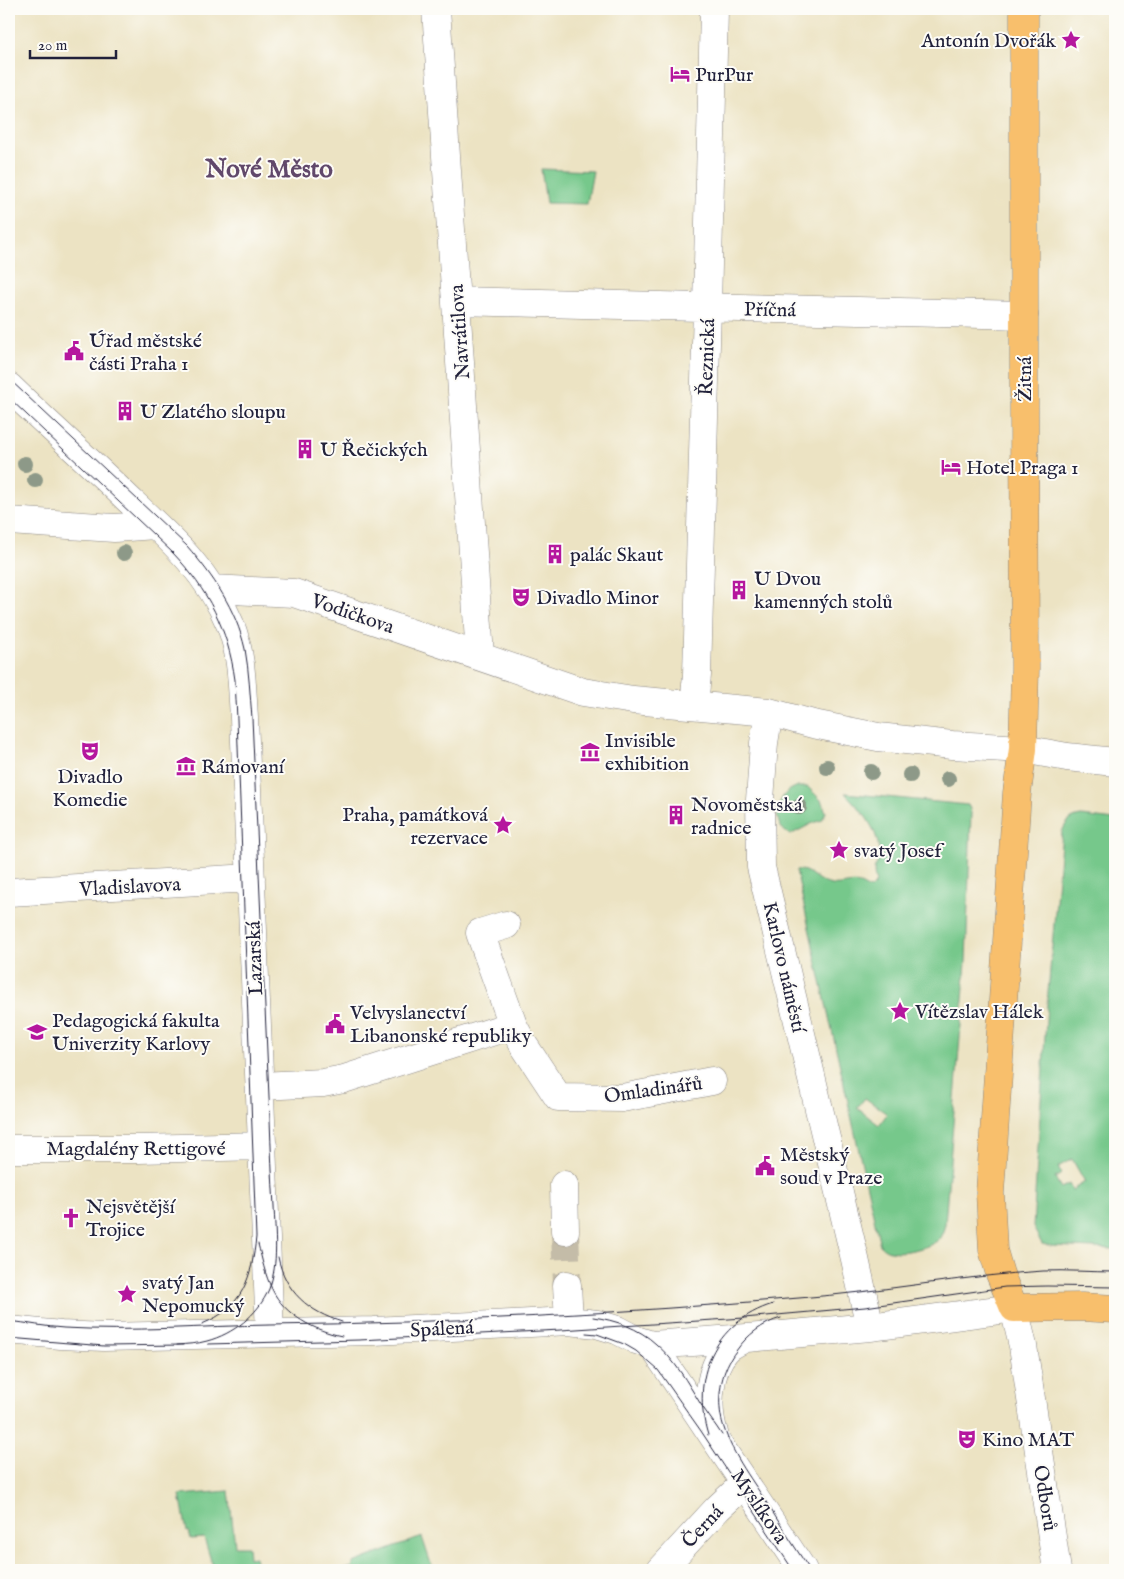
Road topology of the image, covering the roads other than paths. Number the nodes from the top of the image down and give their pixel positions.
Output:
1 (436, 9) edge
2 (714, 9) edge
3 (1024, 9) edge
4 (457, 301) junction
5 (707, 307) junction
6 (1024, 314) junction
7 (9, 387) edge
8 (9, 521) edge
9 (155, 525) junction
10 (212, 589) junction
11 (480, 656) junction
12 (694, 705) junction
13 (769, 712) junction
14 (1023, 749) junction
15 (1115, 762) edge
16 (251, 878) junction
17 (9, 892) edge
18 (506, 925) dead end
19 (514, 1025) junction
20 (712, 1081) dead end
21 (260, 1086) junction
22 (262, 1146) junction
23 (10, 1149) edge
24 (564, 1185) dead end
25 (565, 1231) tunnel mouth
26 (567, 1285) tunnel mouth
27 (1014, 1308) junction
28 (1115, 1309) edge
29 (569, 1321) junction
30 (870, 1327) junction
31 (9, 1330) edge
32 (270, 1333) junction
33 (747, 1338) junction
34 (652, 1344) junction
35 (717, 1442) junction
36 (746, 1484) junction
37 (662, 1570) edge
38 (803, 1570) edge
39 (1057, 1570) edge

1 - 4 street, Navrátilova
2 - 5 street, Řeznická
3 - 6 main road, Žitná
4 - 5 street, Příčná
4 - 11 street, Navrátilova
5 - 6 street, Příčná
5 - 12 street, Řeznická
6 - 14 main road, Žitná
7 - 9 street
8 - 9 street
9 - 10 street
10 - 11 street, Vodičkova
10 - 16 street, Lazarská
11 - 12 street, Vodičkova
12 - 13 street, Vodičkova
13 - 14 street
13 - 30 street, Karlovo náměstí
14 - 15 street
14 - 27 main road
16 - 17 street, Vladislavova
16 - 21 street, Lazarská
18 - 19 street, Omladinářů
19 - 20 street, Omladinářů
19 - 21 street
21 - 22 street, Lazarská
22 - 23 street, Magdalény Rettigové
22 - 32 street, Lazarská
24 - 25 street
26 - 29 street
27 - 28 main road
27 - 30 street
27 - 39 street, Odborů
29 - 32 street, Spálená
29 - 34 street, Spálená
30 - 33 street, Spálená
31 - 32 street, Spálená
33 - 34 street, Spálená
33 - 35 street, Myslíkova
34 - 35 street, Myslíkova
35 - 36 street, Myslíkova
36 - 37 street, Černá
36 - 38 street, Myslíkova

